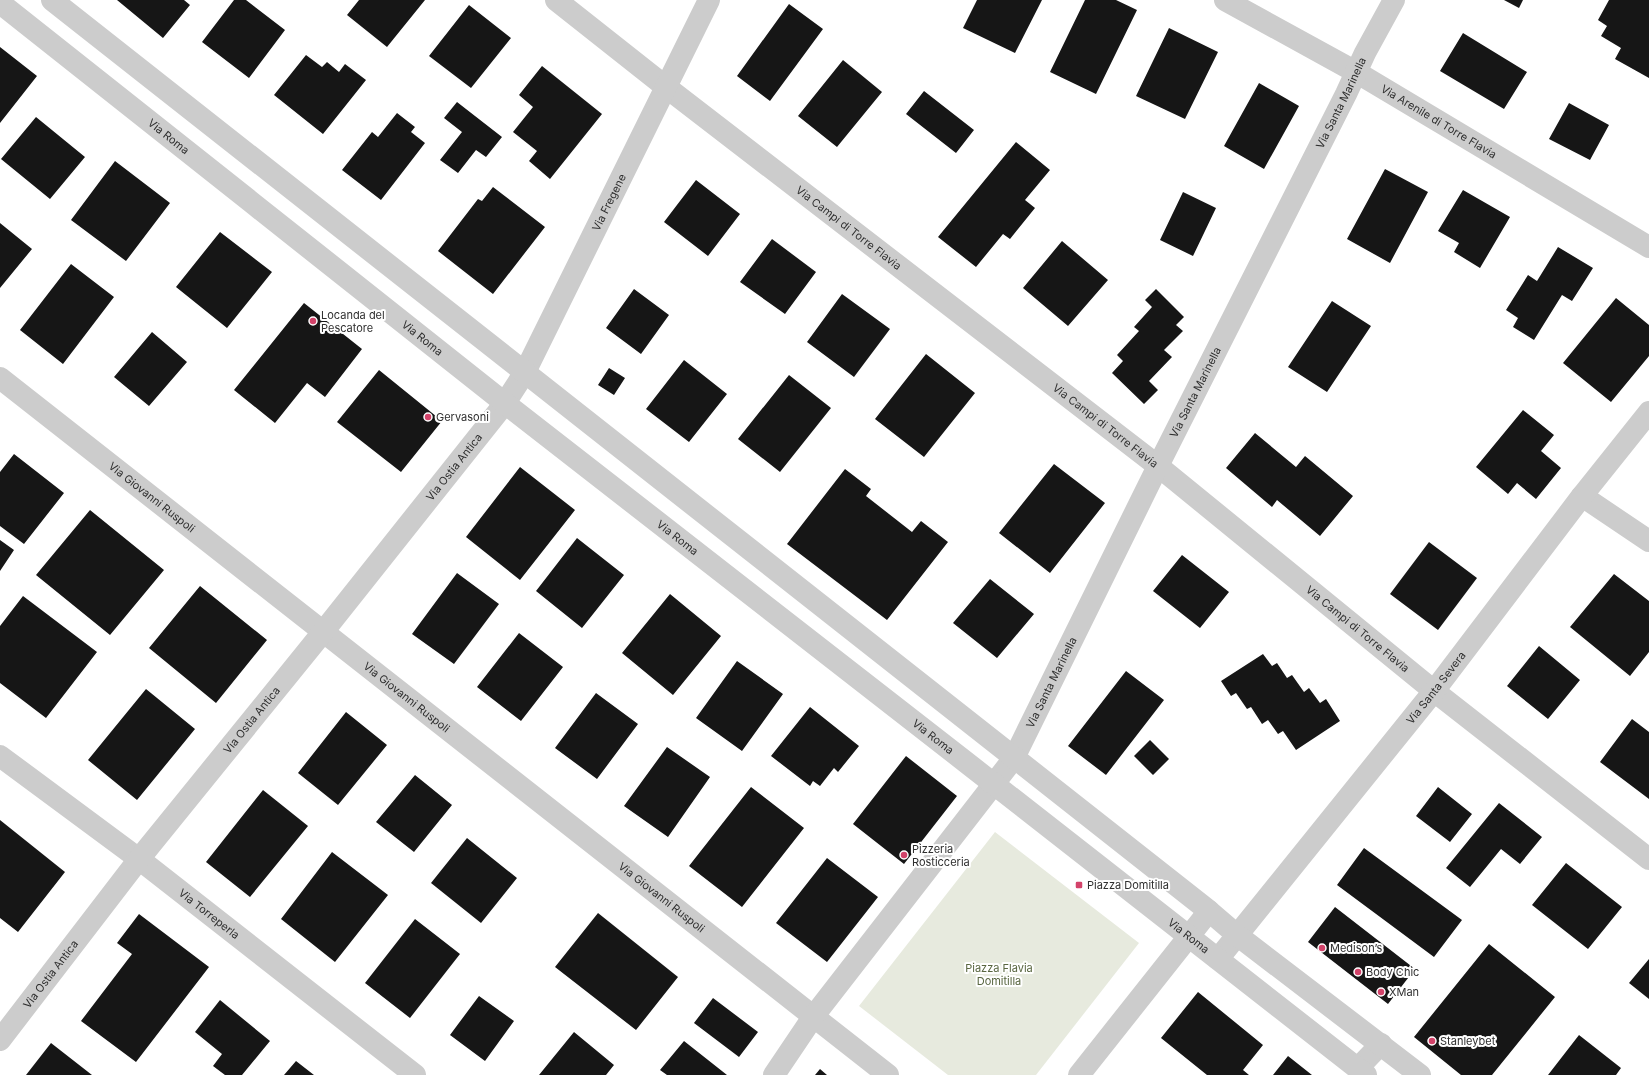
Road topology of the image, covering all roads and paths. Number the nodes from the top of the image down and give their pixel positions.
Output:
1 (52, 0) edge
2 (556, 0) edge
3 (709, 0) edge
4 (1226, 0) edge
5 (1394, 0) edge
6 (0, 3) edge
7 (1356, 72) junction
8 (666, 87) junction
9 (1649, 247) edge
10 (525, 372) junction
11 (0, 378) edge
12 (505, 403) junction
13 (1649, 412) edge
14 (1158, 466) junction
15 (1582, 496) junction
16 (1649, 541) edge
17 (323, 632) junction
18 (1434, 691) junction
19 (0, 756) edge
20 (1014, 758) junction
21 (994, 783) junction
22 (139, 859) junction
23 (1649, 859) edge
24 (1209, 911) junction
25 (1237, 935) junction
26 (1188, 937) junction
27 (1218, 959) junction
28 (813, 1017) junction
29 (0, 1040) edge
30 (1381, 1044) junction
31 (1362, 1072) edge
32 (415, 1075) edge
33 (774, 1075) edge
34 (888, 1075) edge
35 (1079, 1075) edge
36 (1420, 1075) edge

1 - 10 street
2 - 8 street, Via Campi di Torre Flavia
3 - 8 street, Via Fregene
4 - 7 street, Via Arenile di Torre Flavia
5 - 7 street, Via Santa Marinella
6 - 12 street, Via Roma
7 - 9 street, Via Arenile di Torre Flavia
7 - 14 street, Via Santa Marinella
8 - 10 street, Via Fregene
8 - 14 street, Via Campi di Torre Flavia
10 - 12 street, Via Fregene
10 - 20 street
11 - 17 street, Via Giovanni Ruspoli
12 - 17 street, Via Ostia Antica
12 - 21 street, Via Roma
13 - 15 street, Via Santa Severa
14 - 18 street, Via Campi di Torre Flavia
14 - 20 street, Via Santa Marinella
15 - 16 street
15 - 18 street, Via Santa Severa
17 - 22 street, Via Ostia Antica
17 - 28 street, Via Giovanni Ruspoli
18 - 23 street, Via Campi di Torre Flavia
18 - 25 street, Via Santa Severa
19 - 22 street, Via Torreperla
20 - 21 street, Via Santa Marinella
20 - 24 street
21 - 26 street, Via Roma
21 - 28 street
22 - 29 street, Via Ostia Antica
22 - 32 street, Via Torreperla
24 - 25 street
24 - 26 street
25 - 27 street, Via Santa Severa
25 - 30 street
26 - 27 street, Via Roma
26 - 35 street
27 - 31 street, Via Roma
28 - 33 street
28 - 34 street
30 - 31 street, Via Roma
30 - 36 street

